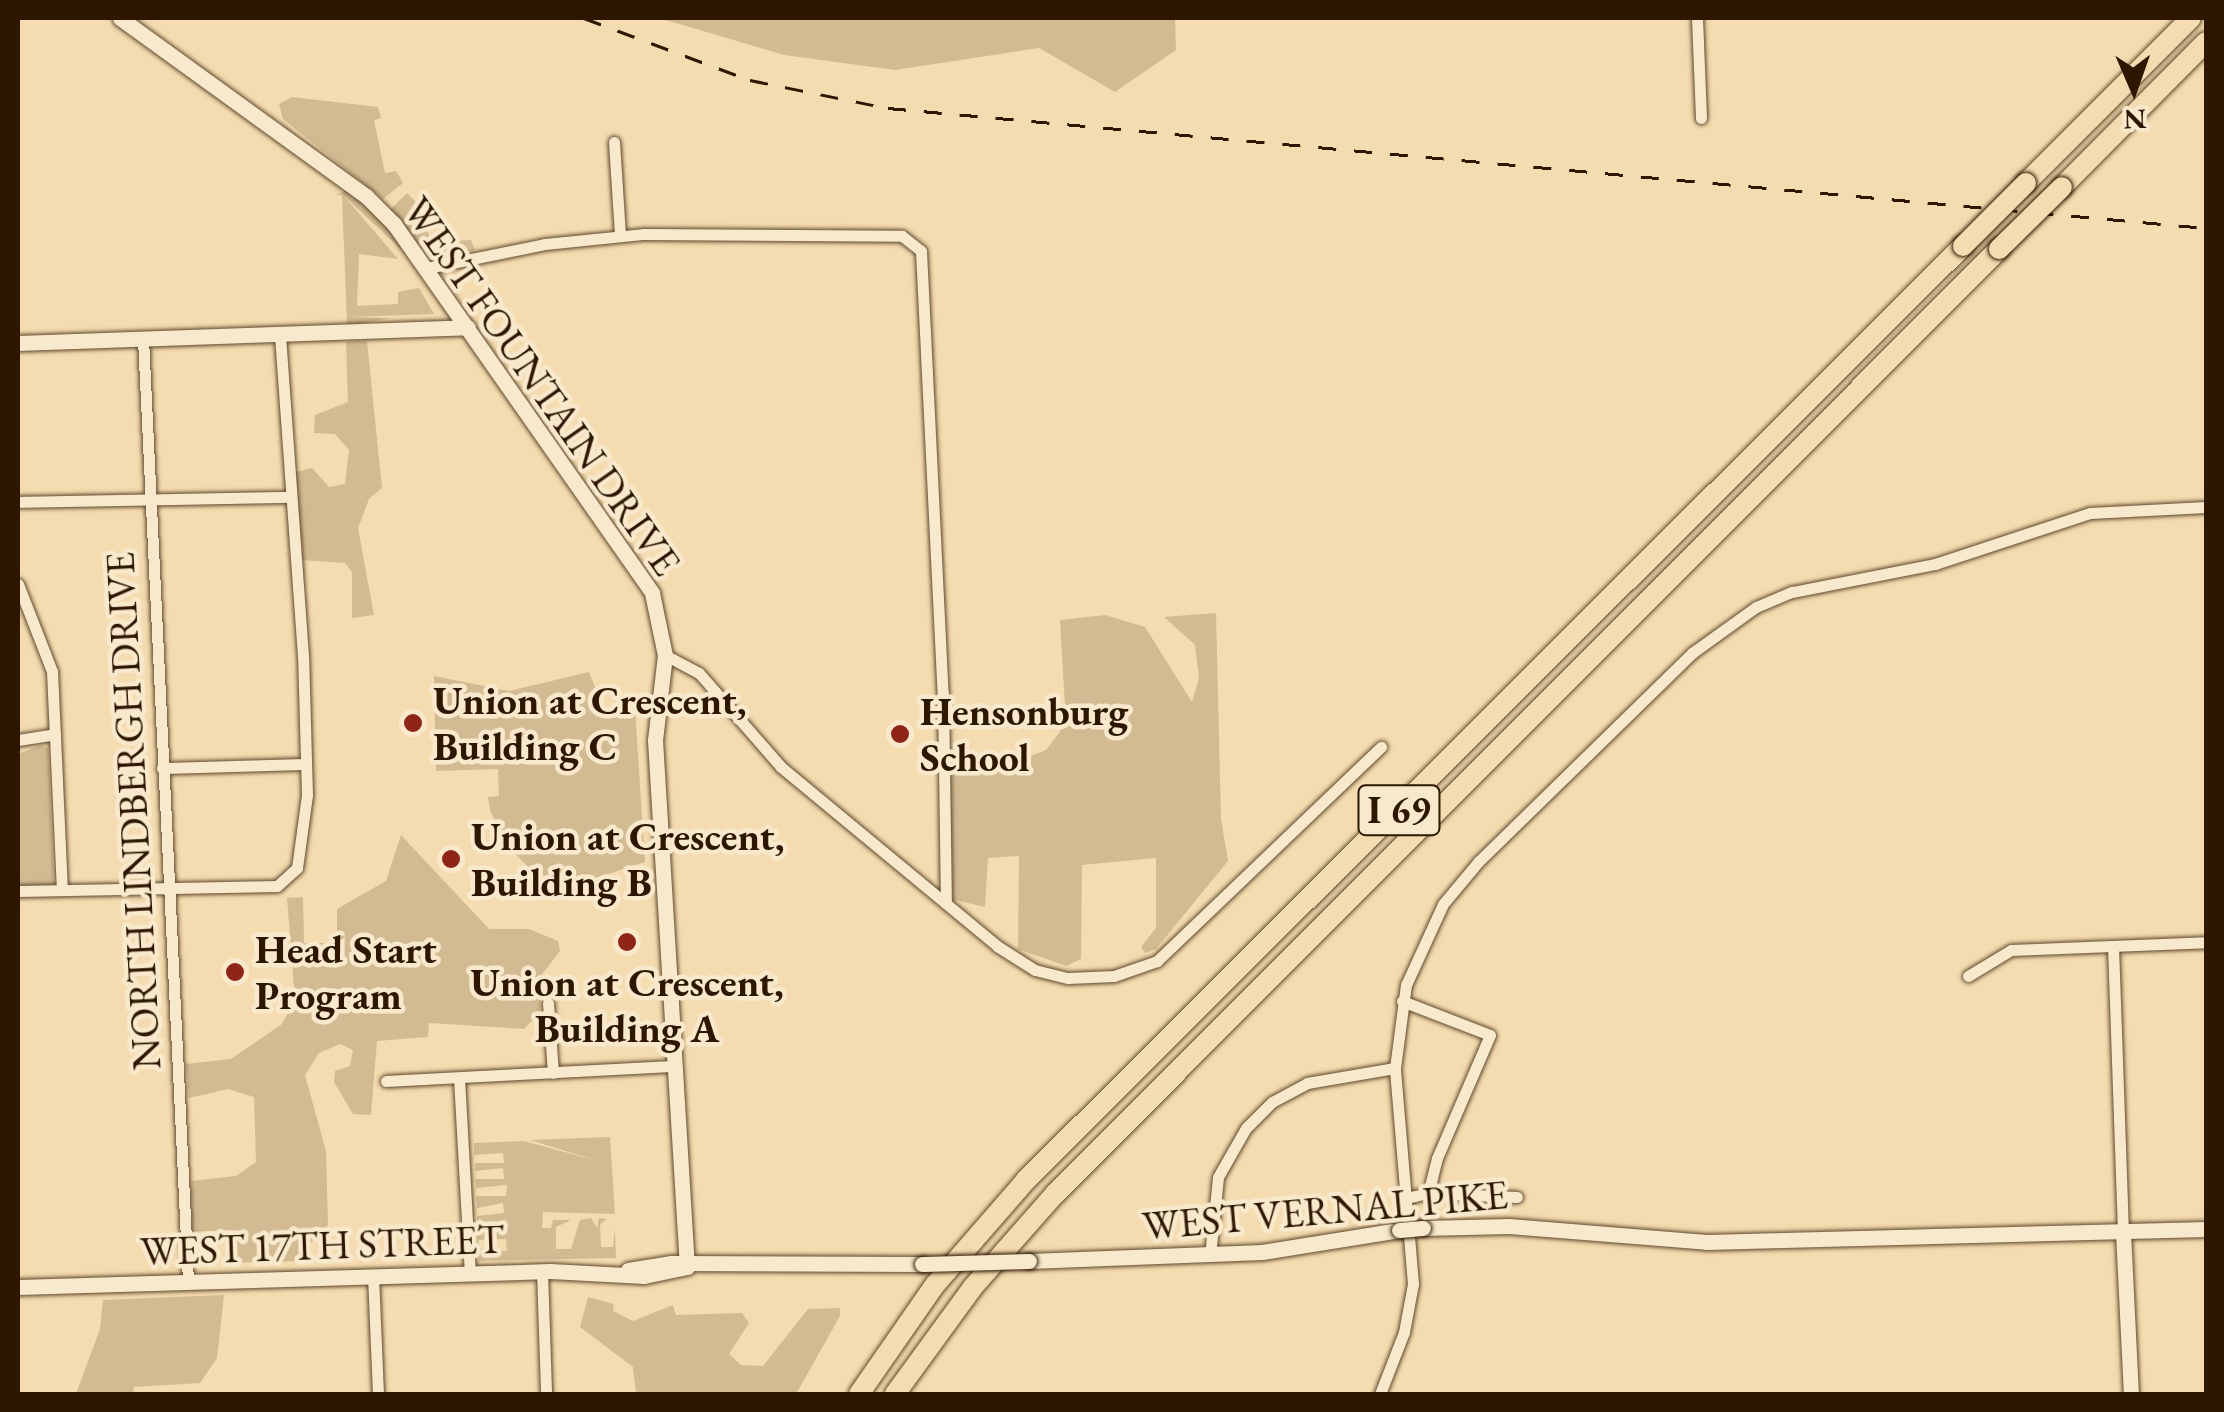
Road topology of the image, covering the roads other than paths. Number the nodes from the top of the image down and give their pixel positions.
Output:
1 (120, 18) edge
2 (1698, 18) edge
3 (2191, 18) edge
4 (2206, 42) edge
5 (1701, 118) dead end
6 (614, 142) dead end
7 (620, 235) junction
8 (427, 268) junction
9 (468, 327) junction
10 (280, 333) junction
11 (143, 338) junction
12 (18, 343) edge
13 (288, 497) junction
14 (149, 499) junction
15 (18, 502) edge
16 (2206, 507) edge
17 (18, 584) edge
18 (31, 611) junction
19 (18, 617) edge
20 (666, 655) junction
21 (55, 734) junction
22 (18, 740) edge
23 (1381, 747) dead end
24 (306, 764) junction
25 (162, 768) junction
26 (168, 887) junction
27 (62, 888) junction
28 (18, 892) edge
29 (946, 903) junction
30 (2206, 942) edge
31 (2113, 946) junction
32 (1968, 976) dead end
33 (1402, 1001) junction
34 (548, 1003) dead end
35 (670, 1066) junction
36 (1395, 1068) junction
37 (553, 1072) junction
38 (459, 1078) junction
39 (386, 1081) dead end
40 (1428, 1193) junction
41 (1517, 1197) dead end
42 (1408, 1198) junction
43 (2206, 1230) edge
44 (2123, 1232) junction
45 (1210, 1256) junction
46 (687, 1268) junction
47 (542, 1272) junction
48 (470, 1273) junction
49 (373, 1276) junction
50 (188, 1280) junction
51 (18, 1287) edge
52 (378, 1394) edge
53 (546, 1394) edge
54 (859, 1394) edge
55 (895, 1394) edge
56 (1380, 1394) edge
57 (2131, 1394) edge

1 - 8 main road, WEST FOUNTAIN DRIVE
2 - 5 street
3 - 54 highway, I 69, bridge
4 - 55 highway, I 69, bridge
6 - 7 street
7 - 8 street
7 - 29 street
8 - 9 main road, WEST FOUNTAIN DRIVE
9 - 10 main road
9 - 20 main road, WEST FOUNTAIN DRIVE
10 - 11 main road
10 - 13 street
11 - 12 main road
11 - 14 street, NORTH LINDBERGH DRIVE
13 - 14 street
13 - 24 street
14 - 15 street
14 - 25 street, NORTH LINDBERGH DRIVE
16 - 33 street
17 - 18 street
18 - 19 street
18 - 21 street
20 - 29 street
20 - 35 main road, WEST FOUNTAIN DRIVE
21 - 22 street
21 - 27 street
23 - 29 street
24 - 25 street
24 - 26 street
25 - 26 street, NORTH LINDBERGH DRIVE
26 - 27 street
26 - 50 street, NORTH LINDBERGH DRIVE
27 - 28 street
30 - 31 street
31 - 32 street
31 - 44 street
33 - 36 street
33 - 40 street
34 - 37 street
35 - 37 street
35 - 46 main road, WEST FOUNTAIN DRIVE
36 - 42 street
36 - 45 street
37 - 38 street
38 - 39 street
38 - 48 street
40 - 41 street
40 - 42 street
42 - 56 street
43 - 44 main road, WEST VERNAL PIKE
44 - 45 main road, WEST VERNAL PIKE, bridge
44 - 57 main road
45 - 46 main road, WEST VERNAL PIKE, bridge
46 - 47 main road, WEST 17TH STREET
47 - 48 main road, WEST 17TH STREET
47 - 53 street
48 - 49 main road, WEST 17TH STREET
49 - 50 main road, WEST 17TH STREET
49 - 52 street
50 - 51 main road, WEST 17TH STREET

